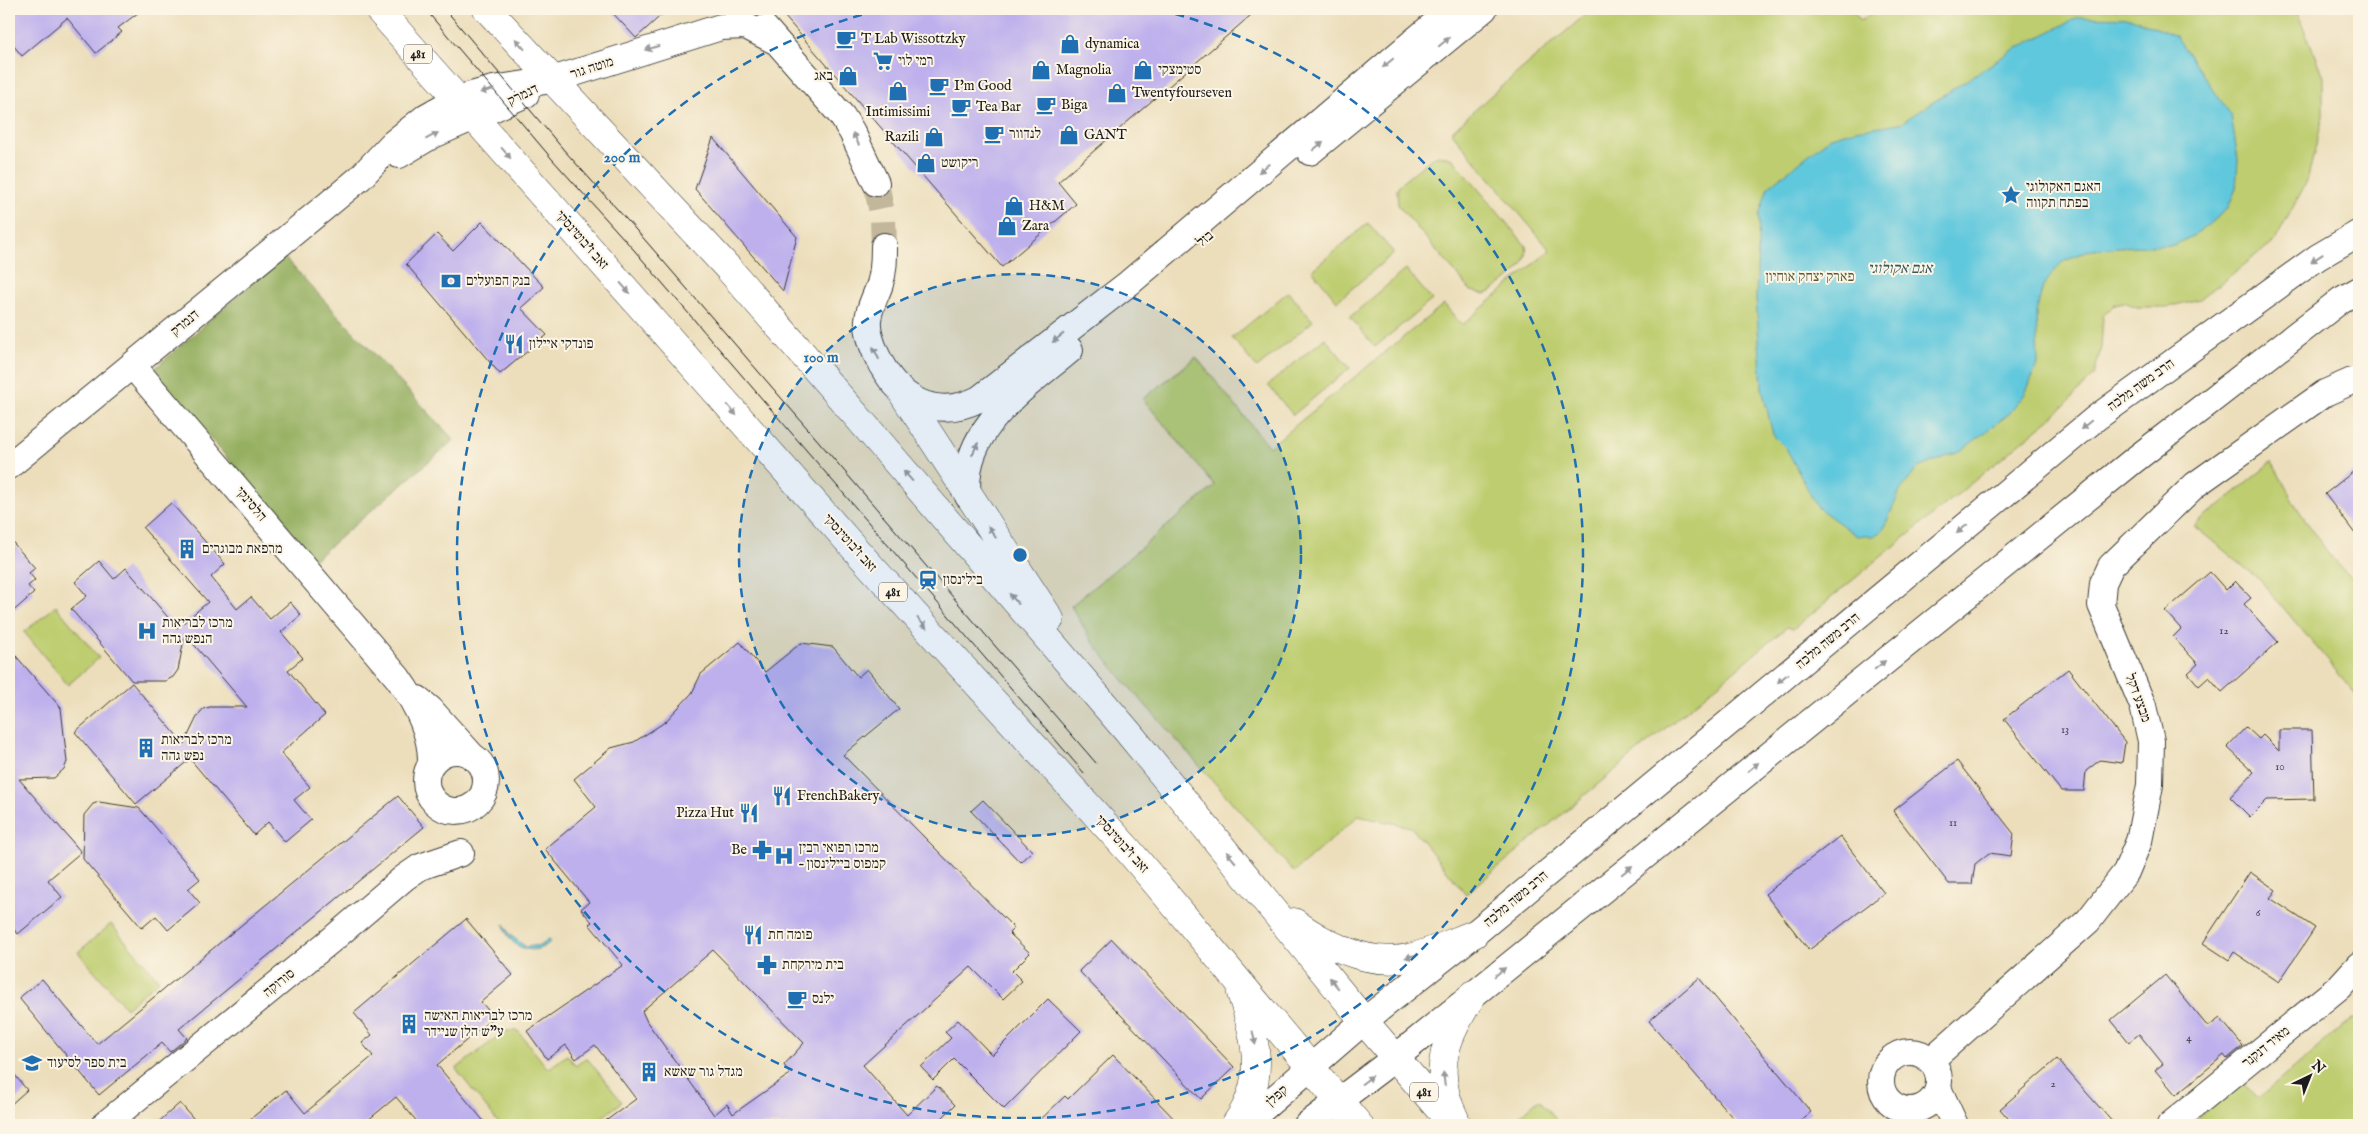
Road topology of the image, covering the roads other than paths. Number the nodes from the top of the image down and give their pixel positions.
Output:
1 (378, 9) edge
2 (487, 9) edge
3 (708, 9) edge
4 (752, 9) edge
5 (1452, 9) edge
6 (1484, 9) edge
7 (698, 32) junction
8 (775, 41) junction
9 (552, 80) junction
10 (465, 108) junction
11 (876, 183) tunnel mouth
12 (2359, 233) edge
13 (884, 246) tunnel mouth
14 (2359, 290) edge
15 (133, 366) junction
16 (2359, 382) edge
17 (903, 394) junction
18 (9, 466) edge
19 (968, 496) junction
20 (406, 689) junction
21 (1127, 732) junction
22 (474, 758) junction
23 (432, 763) junction
24 (461, 853) dead end
25 (1267, 901) junction
26 (1474, 934) junction
27 (2359, 965) edge
28 (1235, 975) junction
29 (1473, 994) junction
30 (1364, 1021) junction
31 (1395, 1058) junction
32 (1930, 1061) junction
33 (1311, 1068) junction
34 (1938, 1088) junction
35 (1338, 1101) junction
36 (1918, 1118) edge
37 (104, 1125) edge
38 (1235, 1125) edge
39 (1244, 1125) edge
40 (1306, 1125) edge
41 (1359, 1125) edge
42 (1453, 1125) edge
43 (1458, 1125) edge
44 (1955, 1125) edge
45 (2170, 1125) edge

1 - 10 main road, זאב ז'בוטינסקי / 481
9 -> 2 main road, 481
3 - 7 street
4 - 8 street
5 -> 17 street, בזל
19 -> 6 street, בזל
7 - 8 street, מוטה גור
7 -> 9 street, מוטה גור
11 -> 8 street
9 - 10 street, דנמרק
21 -> 9 main road, 481
10 - 15 street, דנמרק
10 -> 28 main road, זאב ז'בוטינסקי / 481
12 -> 26 street, הרב משה מלכה
17 -> 13 street
29 -> 14 street
15 - 18 street, דנמרק
15 - 20 street, הלסינקי
16 - 32 street, מבצע דקל
17 - 19 main road
21 -> 19 main road
20 - 22 street, הלסינקי
20 - 23 street, הלסינקי
25 -> 21 main road, 481
22 - 23 street
22 - 23 street
24 - 37 street, סורוקה
26 -> 25 main road
30 -> 25 main road, 481
26 - 30 street, הרב משה מלכה
27 - 45 street, מאיר דנקנר
28 - 33 main road, זאב ז'בוטינסקי / 481
28 -> 38 main road
29 - 31 street
43 -> 29 main road
30 - 31 main road, 481
30 - 33 street, הרב משה מלכה
35 -> 31 street
31 - 42 main road, 481
32 - 34 street
32 - 36 street
33 - 35 main road, זאב ז'בוטינסקי / 481
33 - 39 street, קפלן
34 - 36 street
34 - 44 street
35 - 40 street
35 - 41 main road, זאב ז'בוטינסקי / 481

